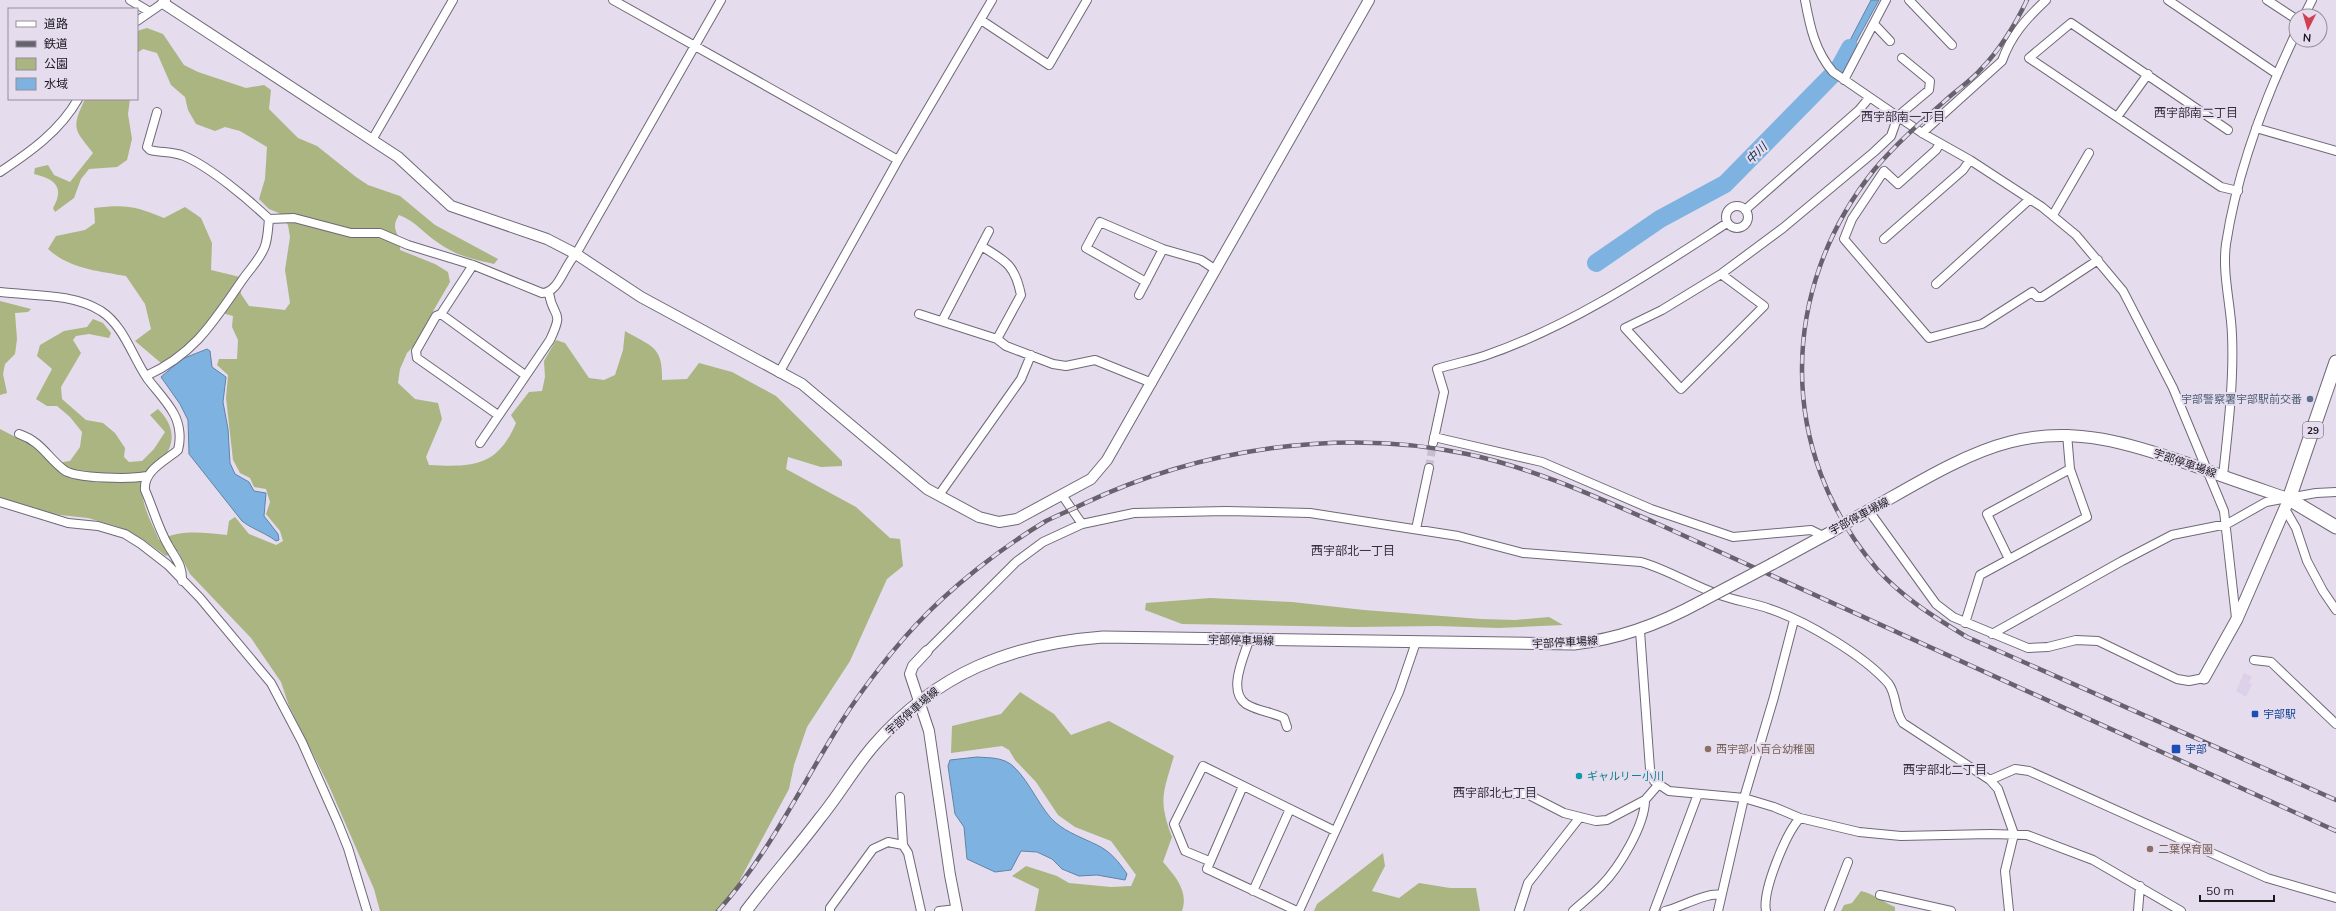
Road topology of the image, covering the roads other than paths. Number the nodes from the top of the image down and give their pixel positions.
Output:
1 (130, 0) edge
2 (453, 0) edge
3 (613, 0) edge
4 (721, 0) edge
5 (992, 0) edge
6 (1087, 0) edge
7 (1369, 0) edge
8 (1805, 0) edge
9 (1886, 0) edge
10 (1909, 0) edge
11 (2046, 0) edge
12 (2168, 0) edge
13 (2267, 0) edge
14 (164, 1) edge
15 (150, 12) junction
16 (2288, 14) edge
17 (138, 20) edge
18 (981, 20) junction
19 (1874, 24) junction
20 (1890, 41) dead end
21 (1952, 45) dead end
22 (694, 47) junction
23 (2289, 48) edge
24 (1902, 58) dead end
25 (2148, 74) junction
26 (2277, 74) junction
27 (1844, 80) junction
28 (1869, 98) junction
29 (77, 100) edge
30 (156, 112) dead end
31 (1898, 116) junction
32 (2117, 116) junction
33 (2256, 128) junction
34 (2228, 130) dead end
35 (1922, 133) junction
36 (372, 140) junction
37 (1940, 143) junction
38 (2336, 151) edge
39 (2089, 153) dead end
40 (898, 160) junction
41 (1970, 160) junction
42 (0, 172) edge
43 (2238, 191) junction
44 (2030, 198) junction
45 (1745, 210) junction
46 (2053, 216) junction
47 (269, 219) junction
48 (1727, 223) junction
49 (989, 231) dead end
50 (1884, 239) dead end
51 (981, 246) junction
52 (1163, 249) junction
53 (576, 254) junction
54 (2098, 260) junction
55 (473, 265) junction
56 (1216, 270) junction
57 (1721, 274) junction
58 (1146, 282) junction
59 (1936, 284) dead end
60 (0, 292) edge
61 (549, 293) junction
62 (1139, 295) dead end
63 (441, 314) junction
64 (919, 314) dead end
65 (942, 321) junction
66 (997, 338) junction
67 (1031, 355) junction
68 (2336, 362) edge
69 (779, 372) junction
70 (525, 375) junction
71 (146, 376) junction
72 (1152, 382) junction
73 (498, 415) junction
74 (19, 434) dead end
75 (2067, 434) junction
76 (480, 443) dead end
77 (1429, 468) tunnel mouth
78 (2070, 469) junction
79 (2208, 471) junction
80 (147, 476) junction
81 (2224, 476) junction
82 (2336, 492) edge
83 (1062, 495) junction
84 (939, 496) junction
85 (0, 502) edge
86 (2287, 504) junction
87 (1869, 511) junction
88 (1082, 524) junction
89 (2227, 524) junction
90 (2336, 527) edge
91 (1416, 529) junction
92 (1827, 534) junction
93 (2009, 559) junction
94 (182, 581) junction
95 (2336, 610) edge
96 (2236, 619) junction
97 (1794, 620) junction
98 (1965, 623) junction
99 (1640, 631) junction
100 (1992, 634) junction
101 (1249, 640) junction
102 (1416, 642) junction
103 (927, 651) joint
104 (2254, 660) dead end
105 (2204, 678) joint
106 (920, 701) junction
107 (2336, 724) edge
108 (1287, 727) dead end
109 (1990, 780) junction
110 (1658, 785) junction
111 (1243, 786) junction
112 (1493, 794) dead end
113 (1698, 794) junction
114 (900, 797) dead end
115 (1744, 798) junction
116 (1645, 800) junction
117 (1290, 809) junction
118 (1580, 817) junction
119 (1800, 818) junction
120 (1335, 831) junction
121 (2014, 834) junction
122 (903, 846) junction
123 (1209, 861) junction
124 (1848, 862) dead end
125 (2140, 886) junction
126 (1253, 891) junction
127 (1721, 895) junction
128 (1880, 895) dead end
129 (2336, 898) edge
130 (1931, 909) edge
131 (957, 910) edge
132 (367, 911) edge
133 (746, 911) edge
134 (830, 911) edge
135 (921, 911) edge
136 (939, 911) edge
137 (1298, 911) edge
138 (1519, 911) edge
139 (1573, 911) edge
140 (1654, 911) edge
141 (1665, 911) edge
142 (1718, 911) edge
143 (1766, 911) edge
144 (1829, 911) edge
145 (1951, 911) edge
146 (2009, 911) edge
147 (2138, 911) edge
148 (2181, 911) edge

1 - 15 street
2 - 36 street
3 - 22 street
4 - 22 street
5 - 18 street
6 - 18 street
7 - 56 street
8 - 27 street
9 - 19 street
10 - 21 street
11 - 35 street
12 - 26 street
13 - 16 street
14 - 15 street
14 - 36 street
15 - 17 street
18 - 40 street
19 - 20 street
19 - 27 street
22 - 40 street
22 - 53 street
23 - 26 street
24 - 31 street
25 - 32 street
25 - 32 street
25 - 34 street
26 - 33 street
27 - 28 street
28 - 31 street
28 - 45 street
29 - 42 street
30 - 47 street
31 - 35 street
31 - 57 street
32 - 43 street
33 - 38 street
33 - 43 street
35 - 37 street
36 - 53 street
37 - 41 street
37 - 54 street
39 - 46 street
40 - 69 street
41 - 44 street
41 - 50 street
43 - 81 street
44 - 46 street
44 - 59 street
45 - 48 street
45 - 48 street
46 - 54 street
47 - 55 street
47 - 71 street
48 - 92 street
49 - 51 street
51 - 65 street
51 - 66 street
52 - 56 street
52 - 58 street
52 - 58 street
53 - 61 street
53 - 69 street
54 - 79 street
55 - 61 street
55 - 63 street
56 - 72 street
57 - 57 street
58 - 62 street
60 - 71 street
61 - 70 street
63 - 70 street
63 - 73 street
64 - 65 street
65 - 66 street
66 - 67 street
67 - 72 street
67 - 84 street
68 - 86 main road, 29
69 - 84 street
70 - 73 street
71 - 80 street
72 - 83 street
73 - 76 street
74 - 80 street
75 - 78 street
75 - 79 main road, 宇部停車場線
75 - 87 main road, 宇部停車場線
77 - 91 street
78 - 93 street
78 - 93 street
79 - 81 main road, 宇部停車場線
79 - 89 street
80 - 94 street
81 - 86 main road, 宇部停車場線
82 - 86 street
83 - 84 street
83 - 88 street
85 - 94 street
86 - 89 street
86 - 90 main road
86 - 95 street
86 - 96 main road
87 - 92 main road, 宇部停車場線, bridge
87 - 98 street
88 - 91 street
88 - 103 street
89 - 96 street
89 - 100 street
91 - 97 street
92 - 99 main road, 宇部停車場線, bridge
93 - 98 street
94 - 132 street
96 - 105 main road
97 - 109 street
97 - 115 street
98 - 100 street
99 - 102 main road, 宇部停車場線
99 - 110 street
100 - 105 street
101 - 102 main road, 宇部停車場線
101 - 106 main road, 宇部停車場線
101 - 108 street
102 - 120 street
103 - 106 street
104 - 107 street
106 - 131 street
106 - 133 main road, 宇部停車場線
109 - 121 street
109 - 129 street
110 - 113 street
110 - 116 street
111 - 117 street
111 - 123 street
111 - 123 street
112 - 118 street
113 - 115 street
113 - 140 street
114 - 122 street
115 - 119 street
115 - 127 street
116 - 118 street
116 - 139 street
117 - 120 street
117 - 126 street
118 - 138 street
119 - 121 street
119 - 143 street
120 - 137 street
121 - 125 street
121 - 146 street
122 - 134 street
122 - 135 street
123 - 126 street
124 - 144 street
125 - 147 street
125 - 148 street
126 - 137 street
127 - 141 street
127 - 142 street
128 - 130 street
130 - 145 street
131 - 136 street

